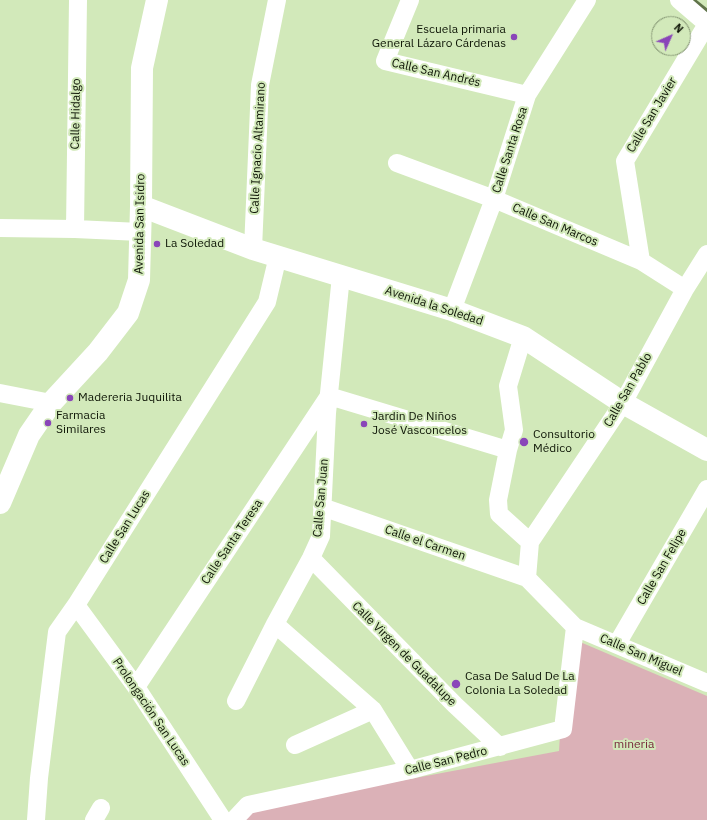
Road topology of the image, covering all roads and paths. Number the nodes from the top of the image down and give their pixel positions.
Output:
1 (78, 0) edge
2 (157, 0) edge
3 (277, 0) edge
4 (410, 0) edge
5 (586, 0) edge
6 (679, 0) edge
7 (707, 24) edge
8 (527, 95) junction
9 (397, 163) dead end
10 (494, 199) junction
11 (141, 206) junction
12 (0, 228) edge
13 (74, 229) junction
14 (140, 232) junction
15 (254, 248) junction
16 (707, 254) edge
17 (278, 256) junction
18 (641, 261) junction
19 (342, 276) junction
20 (685, 289) junction
21 (452, 310) junction
22 (523, 337) junction
23 (0, 393) edge
24 (329, 396) junction
25 (51, 403) junction
26 (623, 403) junction
27 (508, 450) junction
28 (707, 450) edge
29 (707, 489) edge
30 (0, 503) edge
31 (322, 507) junction
32 (530, 542) junction
33 (310, 558) junction
34 (527, 578) junction
35 (76, 605) junction
36 (275, 624) junction
37 (575, 627) junction
38 (617, 644) junction
39 (707, 683) edge
40 (136, 687) junction
41 (236, 701) dead end
42 (373, 710) junction
43 (295, 745) dead end
44 (500, 747) junction
45 (410, 770) junction
46 (36, 820) edge
47 (223, 820) edge
48 (234, 820) edge

1 - 13 street, Calle Hidalgo
2 - 11 street, Avenida San Isidro
3 - 15 street, Calle Ignacio Altamirano
4 - 8 street, Calle San Andrés
5 - 8 street, Calle Santa Rosa
6 - 7 street
7 - 18 street, Calle San Javier
8 - 10 street, Calle Santa Rosa
9 - 10 street, Calle San Marcos
10 - 18 street, Calle San Marcos
10 - 21 street, Calle Santa Rosa
11 - 14 street, Avenida San Isidro
11 - 15 street, Avenida la Soledad
12 - 13 street
13 - 14 street
14 - 25 street, Avenida San Isidro
15 - 17 street, Avenida la Soledad
16 - 20 street, Calle San Pablo
17 - 19 street, Avenida la Soledad
17 - 35 street, Calle San Lucas
18 - 20 street, Calle San Marcos
19 - 21 street, Avenida la Soledad
19 - 24 street, Calle San Juan
20 - 26 street, Calle San Pablo
21 - 22 street, Avenida la Soledad
22 - 26 street, Avenida la Soledad
22 - 27 street
23 - 25 street
24 - 27 street
24 - 31 street, Calle San Juan
24 - 40 street, Calle Santa Teresa
25 - 30 street, Avenida San Isidro
26 - 28 street, Avenida la Soledad
26 - 32 street, Calle San Pablo
27 - 32 street
29 - 38 street, Calle San Felipe
31 - 33 street, Calle San Juan
31 - 34 street, Calle el Carmen
32 - 34 street
33 - 36 street, Calle San Juan
33 - 44 street, Calle Virgen de Guadalupe
34 - 37 street
35 - 40 street, Prolongación San Lucas
35 - 46 street, Calle San Lucas
36 - 41 street, Calle San Juan
36 - 42 street
37 - 38 street, Calle San Miguel
37 - 44 street, Calle San Pedro
38 - 39 street, Calle San Miguel
40 - 47 street, Prolongación San Lucas
42 - 43 street
42 - 45 street
44 - 45 street, Calle San Pedro
45 - 48 street, Calle San Pedro

